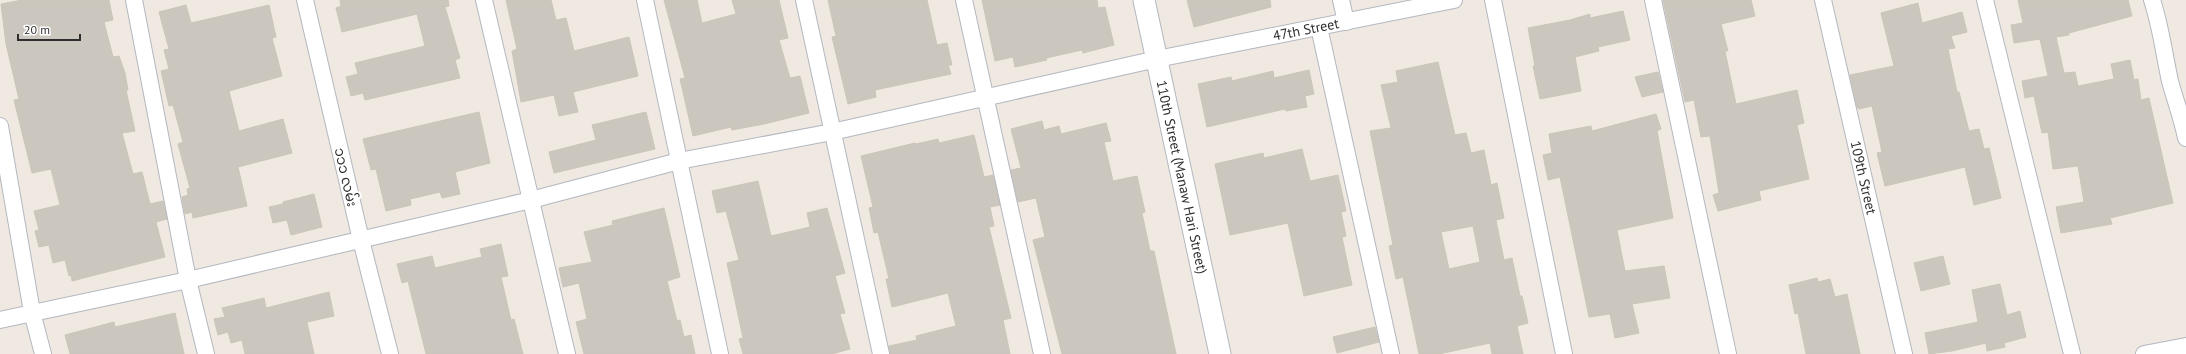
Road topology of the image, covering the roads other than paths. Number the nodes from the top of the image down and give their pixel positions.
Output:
1 (134, 0) edge
2 (305, 0) edge
3 (484, 0) edge
4 (645, 0) edge
5 (804, 0) edge
6 (964, 0) edge
7 (1144, 0) edge
8 (1341, 0) edge
9 (1454, 0) edge
10 (1493, 0) edge
11 (1653, 0) edge
12 (1823, 0) edge
13 (1986, 0) edge
14 (2152, 0) edge
15 (1346, 22) junction
16 (1319, 27) junction
17 (1157, 59) junction
18 (986, 99) junction
19 (0, 126) edge
20 (832, 132) junction
21 (2186, 138) edge
22 (679, 161) junction
23 (531, 200) junction
24 (360, 240) junction
25 (188, 280) junction
26 (32, 312) junction
27 (0, 320) edge
28 (2186, 346) edge
29 (43, 354) edge
30 (206, 354) edge
31 (390, 354) edge
32 (567, 354) edge
33 (720, 354) edge
34 (881, 354) edge
35 (1042, 354) edge
36 (1220, 354) edge
37 (1391, 354) edge
38 (1564, 354) edge
39 (1728, 354) edge
40 (1904, 354) edge
41 (2072, 354) edge
42 (2144, 354) edge

1 - 25 street
2 - 24 street, ၁၁၁ လမ်း
3 - 23 street
4 - 22 street
5 - 20 street
6 - 18 street
7 - 17 street, 110th Street (Manaw Hari Street)
8 - 15 street
9 - 15 street, 47th Street
10 - 38 street
11 - 39 street
12 - 40 street, 109th Street
13 - 41 street
14 - 21 street
15 - 16 street, 47th Street
16 - 17 street, 47th Street
16 - 37 street
17 - 18 street, 47th Street
17 - 36 street, 110th Street (Manaw Hari Street)
18 - 20 street, 47th Street
18 - 35 street
19 - 26 street
20 - 22 street, 47th Street
20 - 34 street
22 - 23 street, 47th Street
22 - 33 street
23 - 24 street, 47th Street
23 - 32 street
24 - 25 street, 47th Street
24 - 31 street, ၁၁၁ လမ်း
25 - 26 street, 47th Street
25 - 30 street
26 - 27 street, 47th Street
26 - 29 street
28 - 42 street

